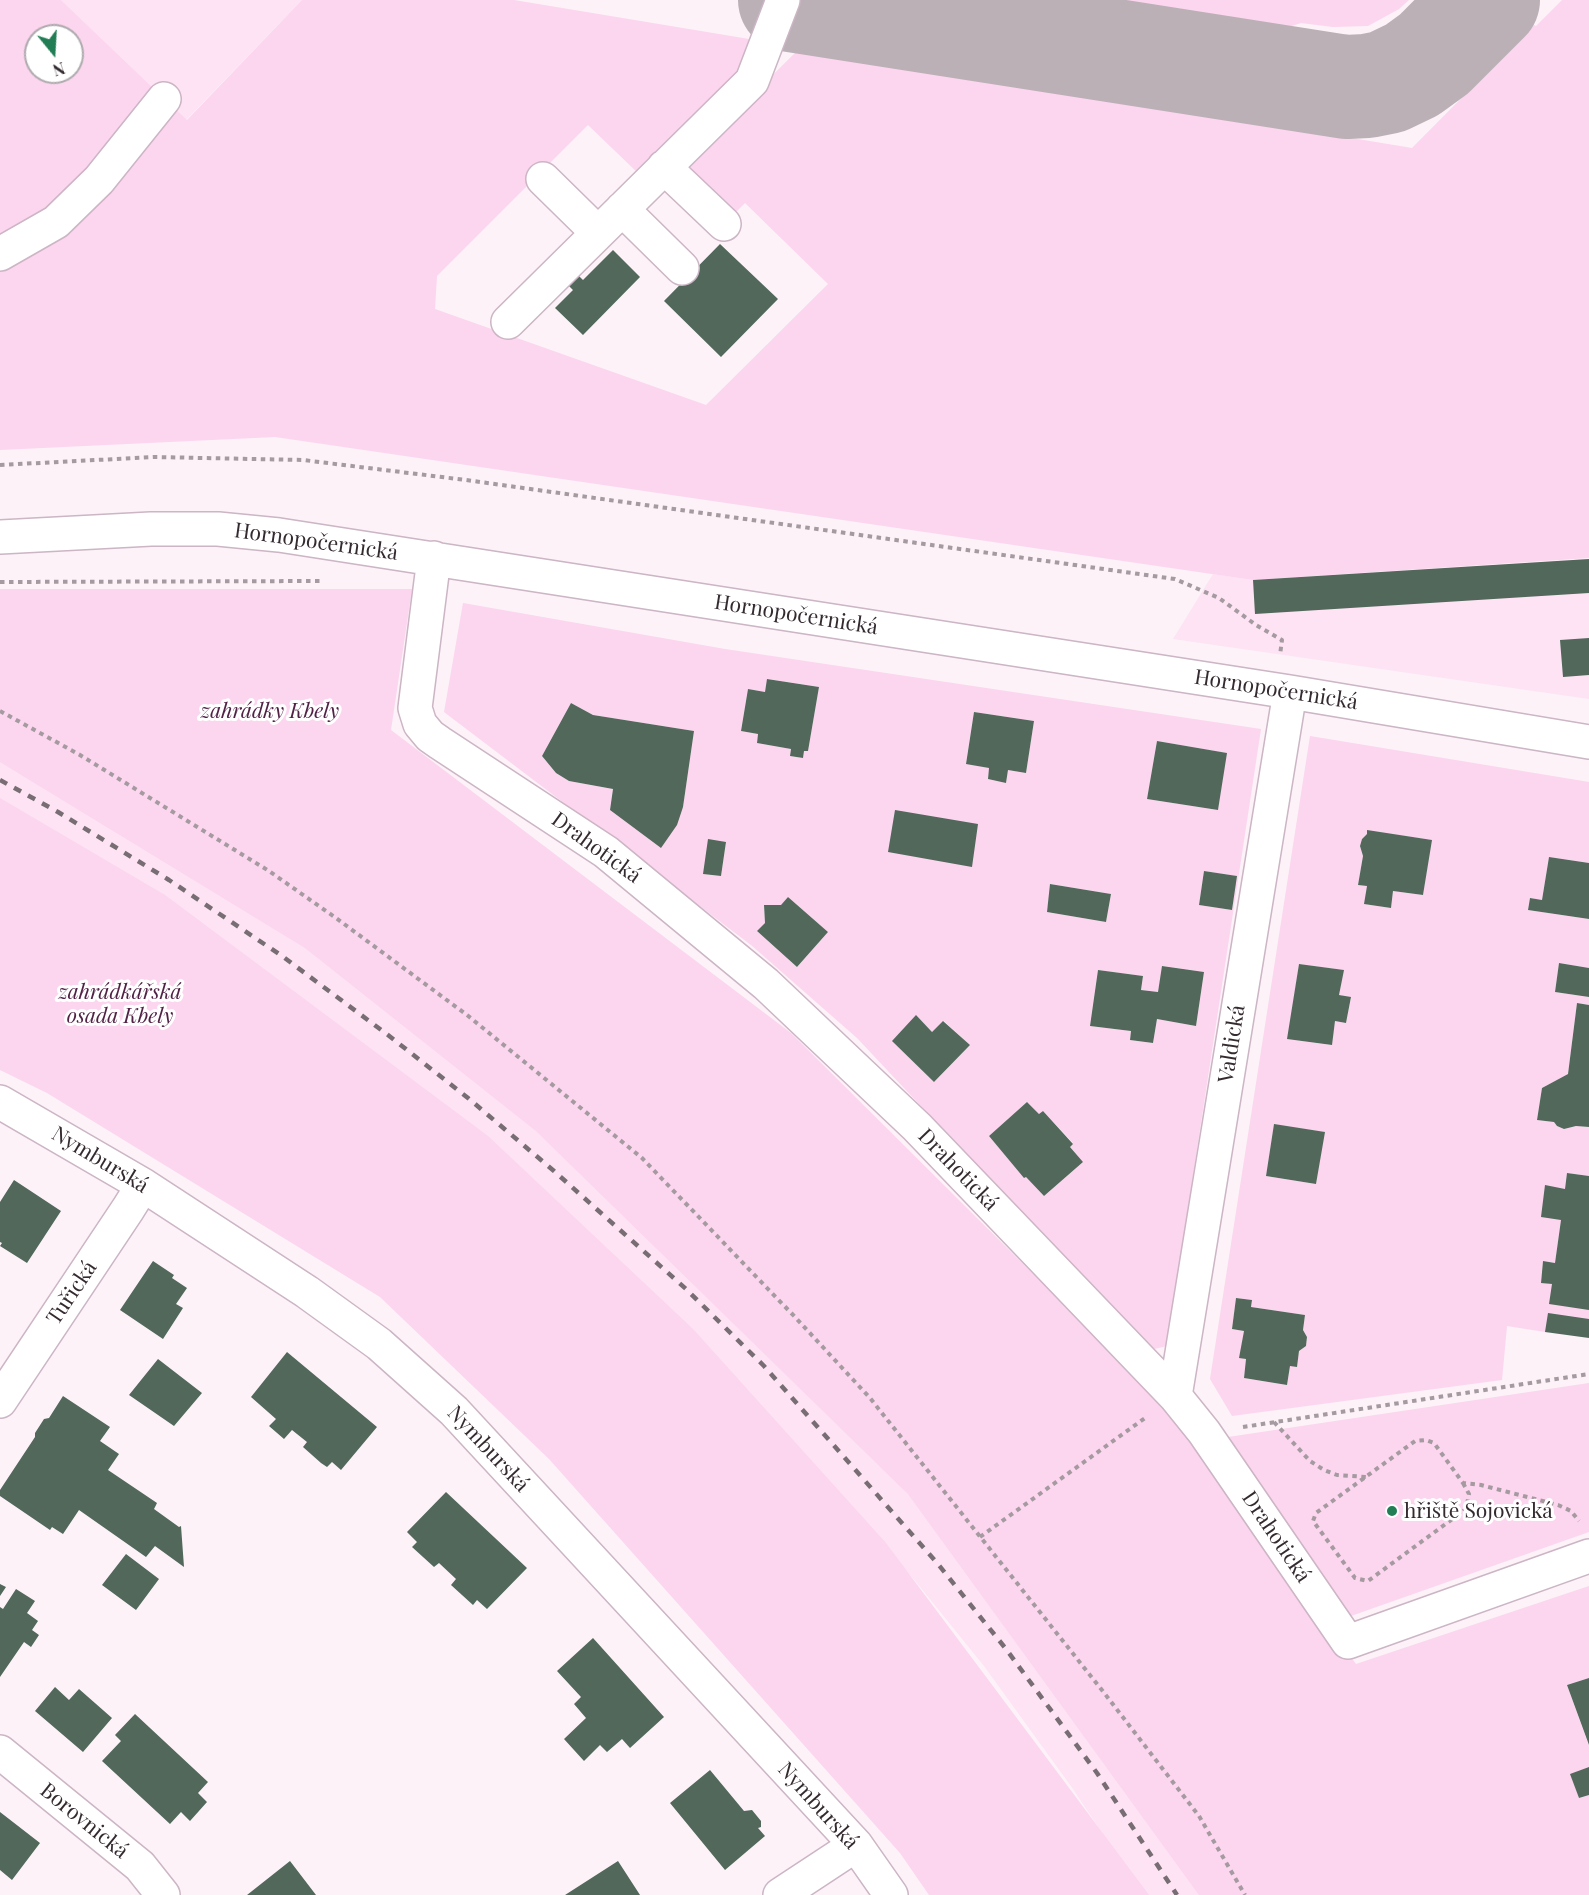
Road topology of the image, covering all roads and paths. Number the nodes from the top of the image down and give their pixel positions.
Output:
1 (783, 0) edge
2 (164, 99) dead end
3 (664, 167) junction
4 (543, 179) dead end
5 (622, 209) junction
6 (724, 224) dead end
7 (598, 232) junction
8 (0, 254) edge
9 (682, 268) dead end
10 (508, 322) dead end
11 (0, 465) edge
12 (0, 537) edge
13 (434, 558) junction
14 (1282, 640) dead end
15 (1290, 692) junction
16 (0, 711) edge
17 (1589, 742) edge
18 (0, 1102) edge
19 (142, 1185) junction
20 (1589, 1374) edge
21 (1174, 1396) junction
22 (0, 1401) edge
23 (1274, 1422) junction
24 (1204, 1432) junction
25 (1366, 1477) junction
26 (1463, 1483) junction
27 (980, 1537) junction
28 (1585, 1542) edge
29 (0, 1752) edge
30 (856, 1845) junction
31 (163, 1895) edge
32 (780, 1895) edge
33 (891, 1895) edge
34 (1245, 1895) edge

1 - 3 street
2 - 8 street
3 - 5 street
3 - 6 street
4 - 7 street
5 - 7 street
5 - 9 street
7 - 10 street
11 - 14 path
12 - 13 street, Hornopočernická
13 - 15 street, Hornopočernická
13 - 21 street, Drahotická
15 - 17 street, Hornopočernická
15 - 21 street, Valdická
16 - 27 path
18 - 19 street, Nymburská
19 - 22 street, Tuřická
19 - 30 street, Nymburská
20 - 23 path
21 - 24 street, Drahotická
21 - 27 path
23 - 24 path
23 - 25 path
24 - 28 street, Drahotická
25 - 26 path
25 - 26 path
26 - 28 path
27 - 34 path
29 - 31 street, Borovnická
30 - 32 street
30 - 33 street, Nymburská

